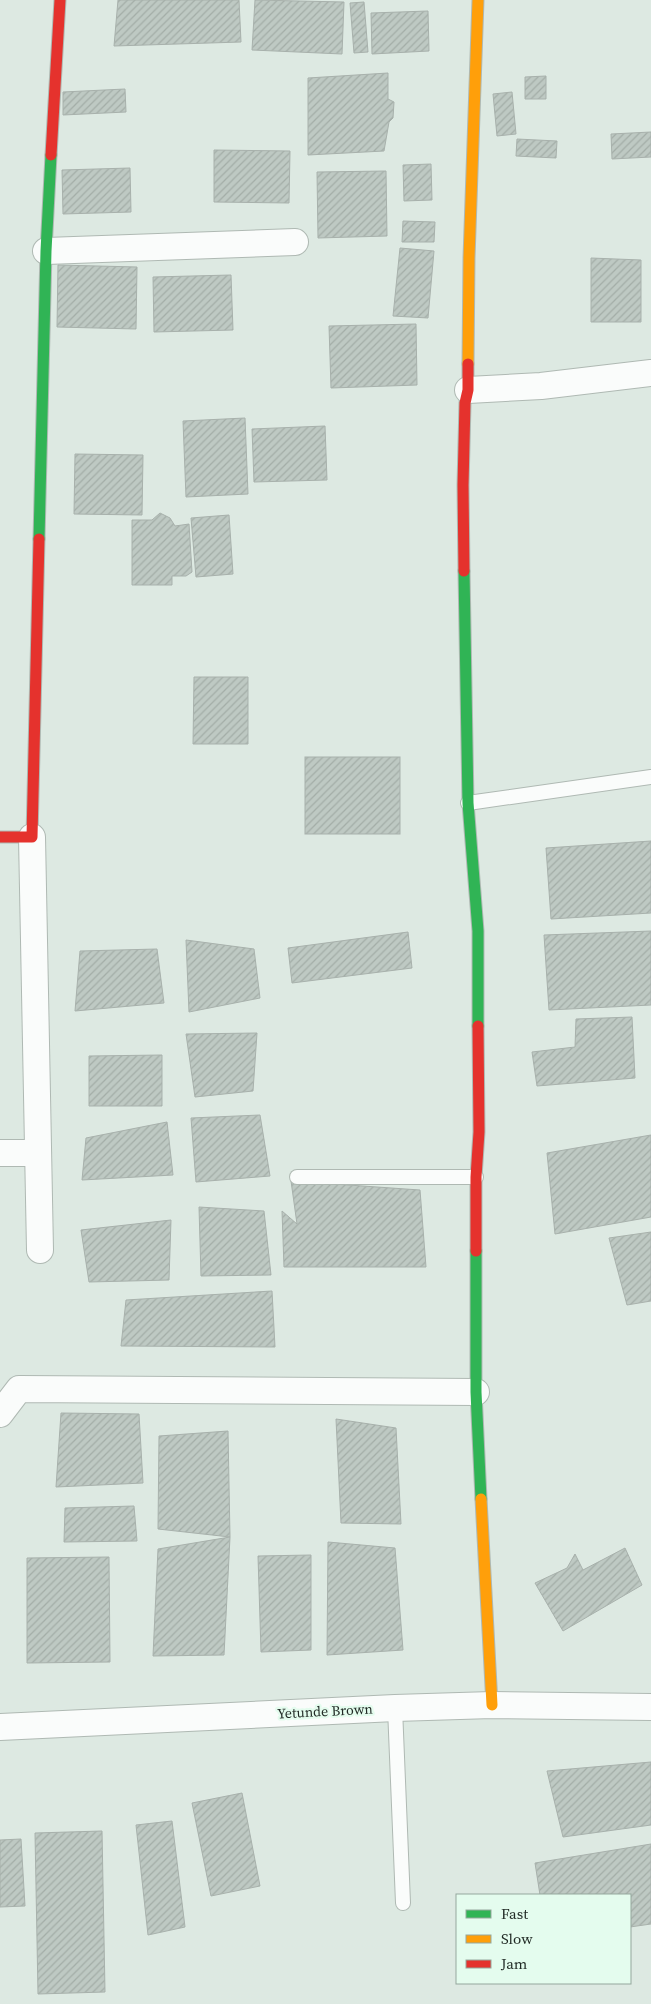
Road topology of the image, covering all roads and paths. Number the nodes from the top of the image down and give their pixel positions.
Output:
1 (60, 0) edge
2 (478, 0) edge
3 (295, 242) dead end
4 (46, 251) junction
5 (651, 373) edge
6 (468, 390) junction
7 (651, 777) edge
8 (468, 803) junction
9 (0, 837) edge
10 (32, 837) junction
11 (0, 1153) edge
12 (38, 1153) junction
13 (297, 1177) dead end
14 (476, 1177) junction
15 (40, 1250) dead end
16 (476, 1392) junction
17 (0, 1414) edge
18 (492, 1705) junction
19 (651, 1707) edge
20 (395, 1708) junction
21 (0, 1728) edge
22 (403, 1903) dead end

1 - 4 street
2 - 6 street
3 - 4 street
4 - 10 street
5 - 6 street
6 - 8 street
7 - 8 lane
8 - 14 street
9 - 10 street
10 - 12 street
11 - 12 street
12 - 15 street
13 - 14 lane
14 - 16 street
16 - 17 street
16 - 18 street
18 - 19 street, Yetunde Brown
18 - 20 street, Yetunde Brown
20 - 21 street, Yetunde Brown
20 - 22 lane

